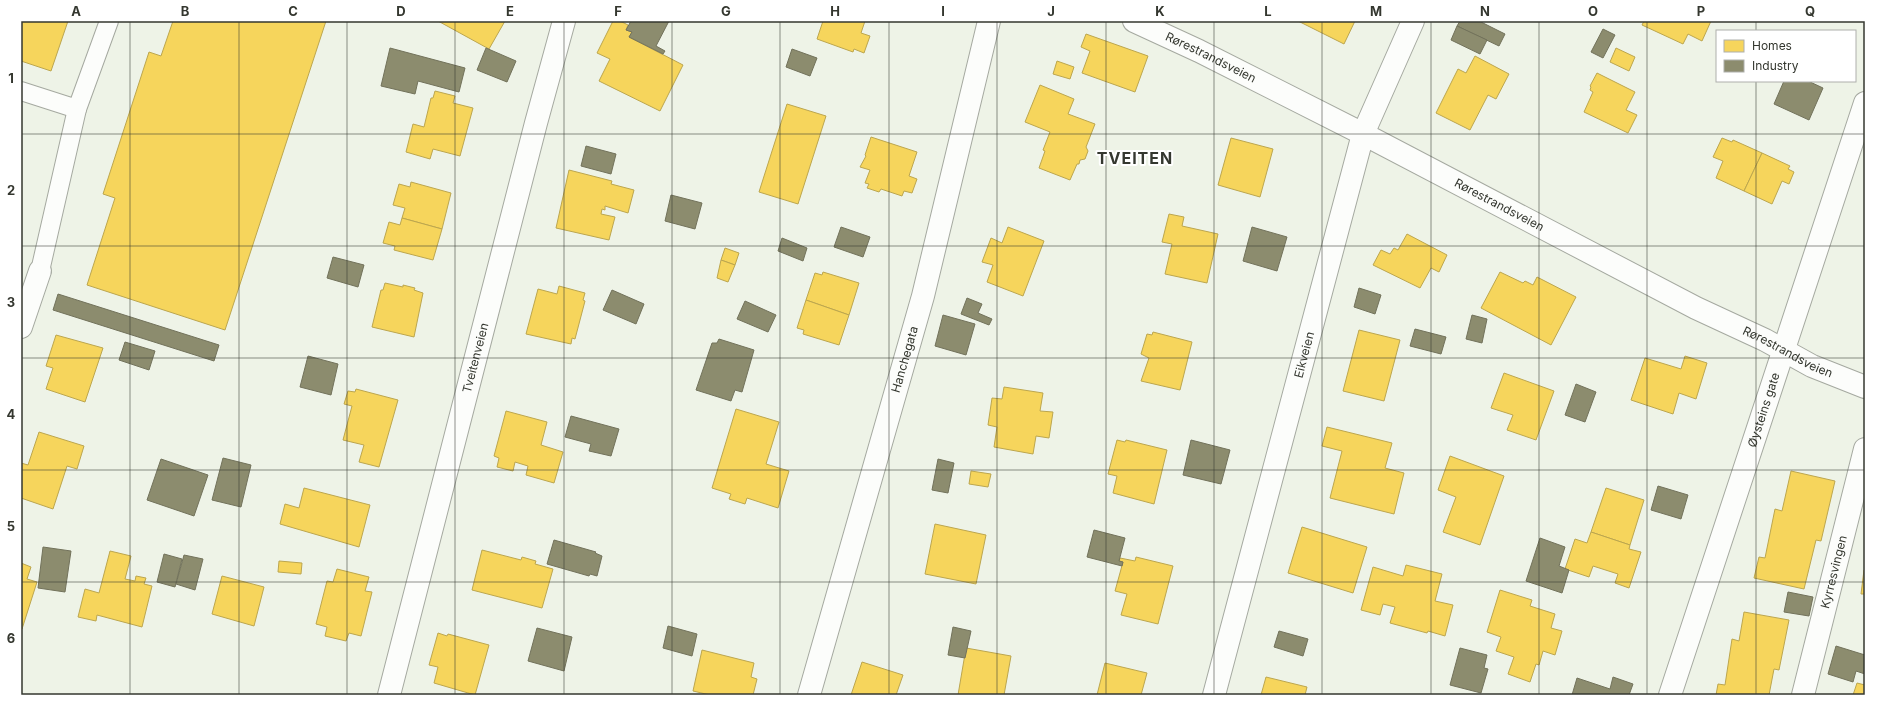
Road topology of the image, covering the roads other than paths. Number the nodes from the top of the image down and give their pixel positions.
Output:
1 (109, 21) edge
2 (564, 21) edge
3 (989, 21) edge
4 (1134, 21) edge
5 (1413, 21) edge
6 (21, 91) edge
7 (1865, 103) edge
8 (77, 109) junction
9 (1363, 134) junction
10 (40, 271) joint
11 (21, 327) edge
12 (1785, 351) junction
13 (1865, 387) edge
14 (1865, 449) edge
15 (390, 695) edge
16 (809, 695) edge
17 (1214, 695) edge
18 (1670, 695) edge
19 (1803, 695) edge

1 - 8 lane
2 - 15 street, Tveitenveien
3 - 16 street, Hanchegata
4 - 9 street, Rørestrandsveien
5 - 9 street, Eikveien
6 - 8 lane
7 - 12 street, Øysteins gate
8 - 10 lane
9 - 12 street, Rørestrandsveien
9 - 17 street, Eikveien
10 - 11 street
12 - 13 street, Rørestrandsveien
12 - 18 street, Øysteins gate
14 - 19 street, Kyrresvingen

